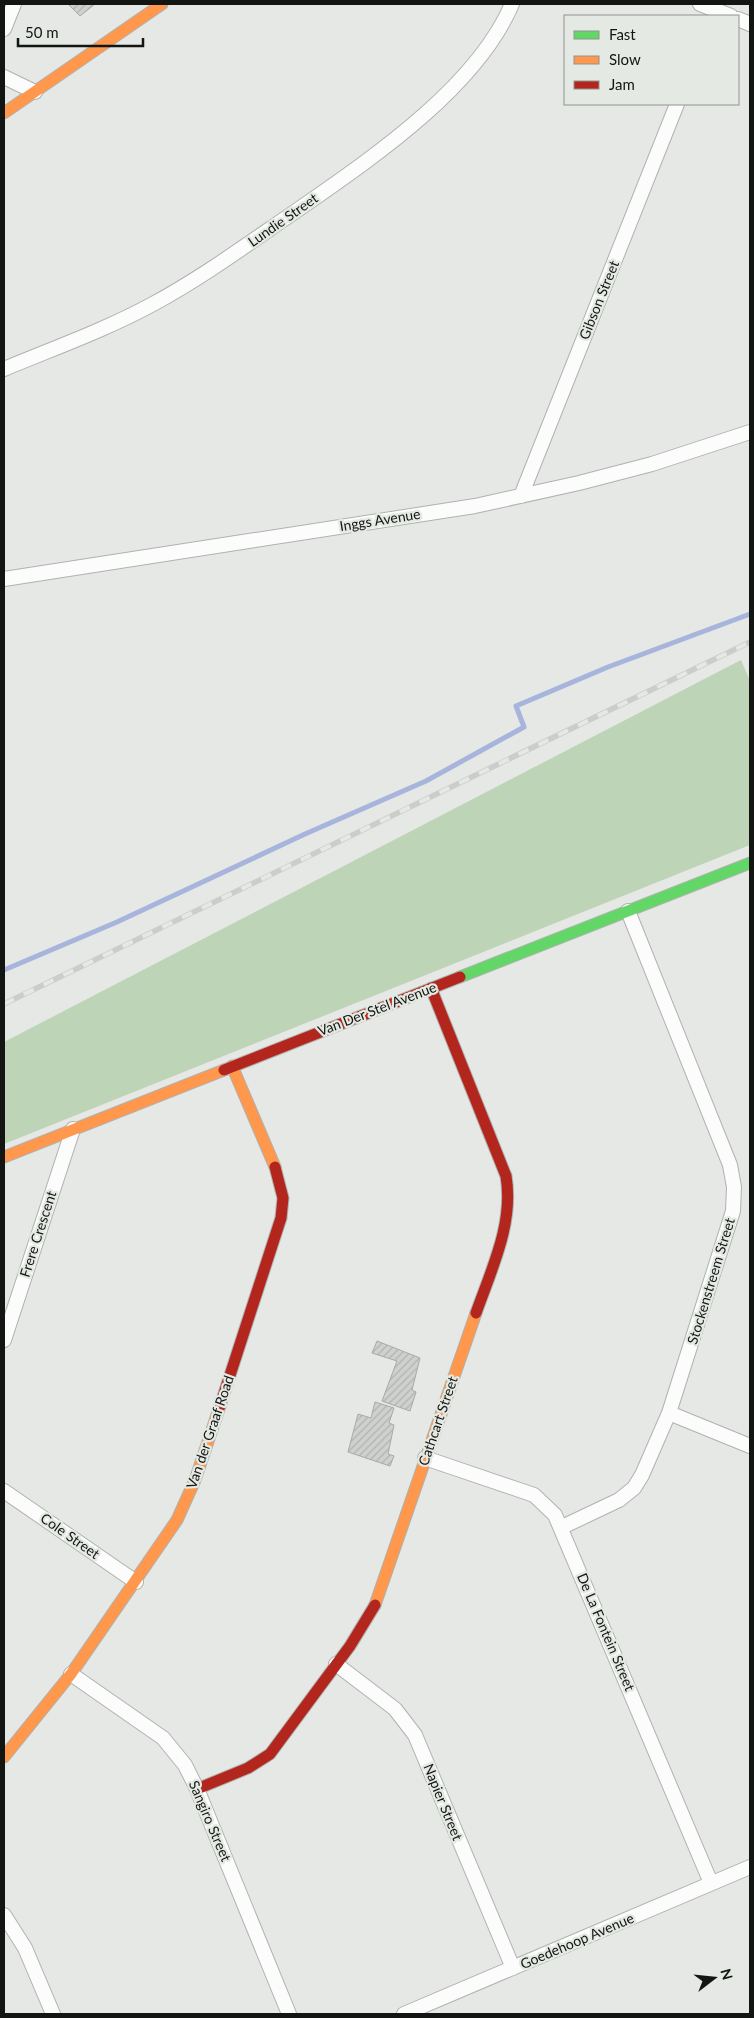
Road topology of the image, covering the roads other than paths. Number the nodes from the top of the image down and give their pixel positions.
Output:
1 (14, 4) edge
2 (162, 4) edge
3 (512, 4) edge
4 (700, 4) edge
5 (714, 10) edge
6 (728, 15) edge
7 (4, 30) edge
8 (4, 77) edge
9 (35, 92) junction
10 (677, 105) edge
11 (4, 113) edge
12 (4, 368) edge
13 (750, 432) edge
14 (521, 496) junction
15 (4, 579) edge
16 (750, 862) edge
17 (628, 911) junction
18 (431, 988) junction
19 (232, 1066) junction
20 (73, 1129) junction
21 (4, 1157) edge
22 (4, 1340) edge
23 (670, 1413) junction
24 (750, 1446) edge
25 (425, 1458) junction
26 (4, 1491) edge
27 (562, 1527) junction
28 (136, 1582) junction
29 (336, 1664) junction
30 (71, 1674) junction
31 (4, 1757) edge
32 (197, 1789) junction
33 (750, 1867) edge
34 (711, 1883) junction
35 (4, 1915) edge
36 (513, 1968) junction
37 (53, 2014) edge
38 (290, 2014) edge
39 (404, 2014) edge

1 - 7 street
2 - 9 street
3 - 12 street, Lundie Street
4 - 5 street
5 - 6 street
8 - 9 street
9 - 11 street
10 - 14 street, Gibson Street
13 - 14 street, Inggs Avenue
14 - 15 street, Inggs Avenue
16 - 17 street, Van Der Stel Avenue
17 - 18 street, Van Der Stel Avenue
17 - 23 street, Stockenstreem Street
18 - 19 street, Van Der Stel Avenue
18 - 25 street, Cathcart Street
19 - 20 street, Van Der Stel Avenue
19 - 28 street, Van der Graaf Road
20 - 21 street, Van Der Stel Avenue
20 - 22 street, Frere Crescent
23 - 24 street
23 - 27 street, Stockenstreem Street
25 - 27 street, De La Fontein Street
25 - 29 street, Cathcart Street
26 - 28 street, Cole Street
27 - 34 street, De La Fontein Street
28 - 30 street, Van der Graaf Road
29 - 32 street, Cathcart Street
29 - 36 street, Napier Street
30 - 31 street, Van der Graaf Road
30 - 32 street, Sangiro Street
32 - 38 street, Sangiro Street
33 - 34 street, Goedehoop Avenue
34 - 36 street, Goedehoop Avenue
35 - 37 street
36 - 39 street, Goedehoop Avenue

